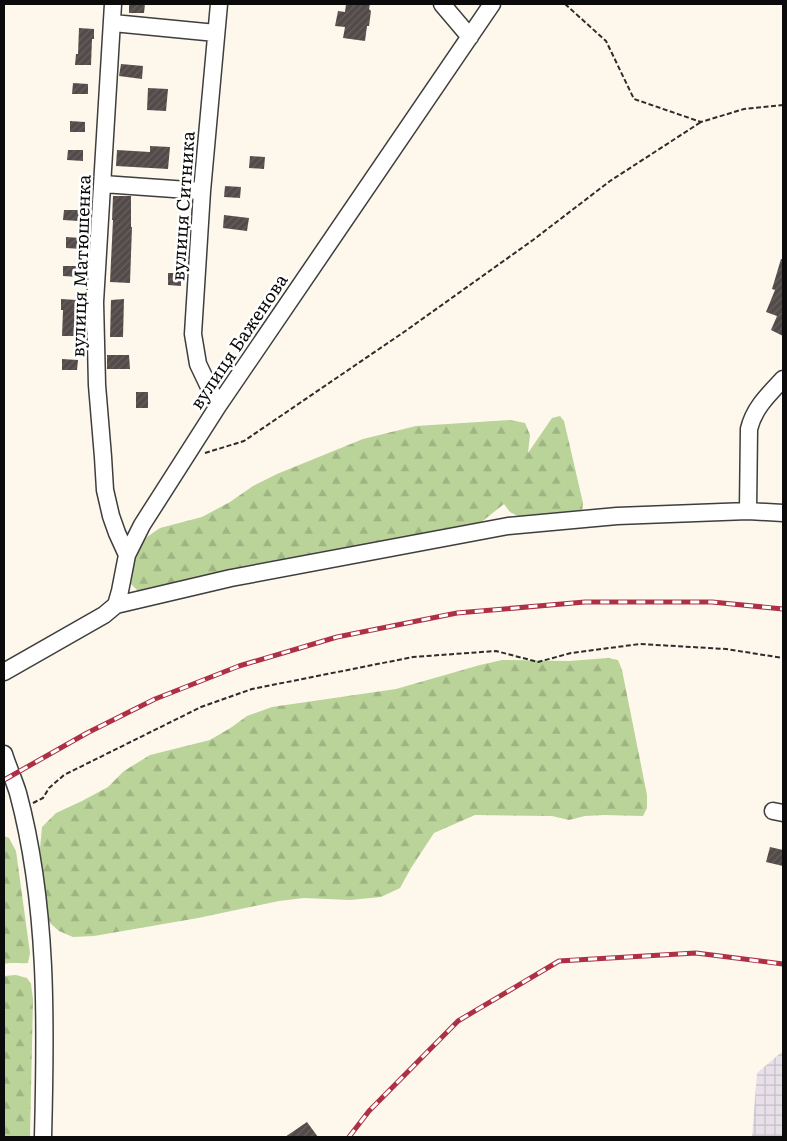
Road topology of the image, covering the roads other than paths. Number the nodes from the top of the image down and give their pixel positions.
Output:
1 (113, 4) edge
2 (218, 4) edge
3 (442, 4) edge
4 (492, 4) edge
5 (113, 23) junction
6 (216, 32) junction
7 (470, 37) junction
8 (103, 184) junction
9 (202, 191) junction
10 (783, 379) edge
11 (218, 406) junction
12 (748, 511) junction
13 (783, 513) edge
14 (127, 555) junction
15 (116, 605) junction
16 (4, 672) edge
17 (4, 754) edge
18 (44, 1137) edge

1 - 5 street, вулиця Матюшенка
2 - 6 street, вулиця Ситника
3 - 7 street
4 - 7 street, вулиця Баженова
5 - 6 street
5 - 8 street, вулиця Матюшенка
6 - 9 street, вулиця Ситника
7 - 11 street, вулиця Баженова
8 - 9 street
8 - 14 street, вулиця Матюшенка
9 - 11 street, вулиця Ситника
10 - 12 street
11 - 14 street, вулиця Баженова
12 - 13 street
12 - 15 street
14 - 15 street, вулиця Баженова
15 - 16 street
17 - 18 street

